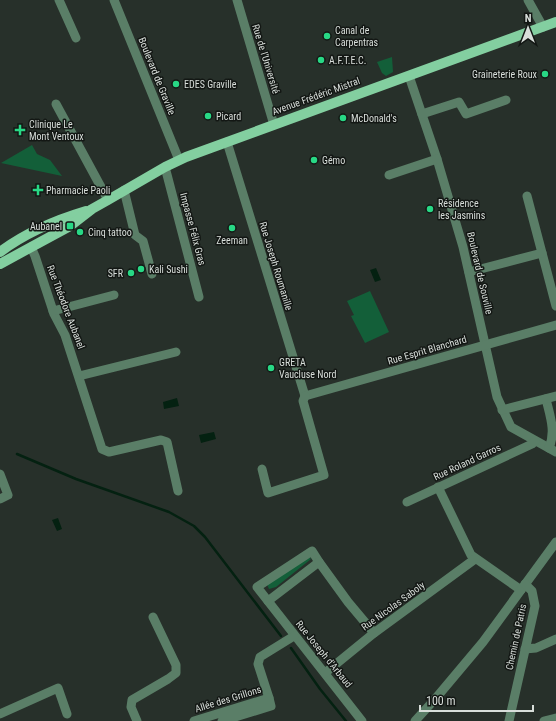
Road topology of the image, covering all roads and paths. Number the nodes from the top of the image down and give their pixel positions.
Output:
1 (59, 0) edge
2 (114, 0) edge
3 (237, 0) edge
4 (528, 0) edge
5 (556, 22) edge
6 (543, 26) junction
7 (76, 38) dead end
8 (409, 76) junction
9 (506, 100) dead end
10 (56, 104) dead end
11 (422, 114) junction
12 (274, 124) junction
13 (226, 142) junction
14 (437, 159) junction
15 (179, 160) junction
16 (165, 167) junction
17 (389, 175) dead end
18 (124, 190) junction
19 (527, 196) dead end
20 (108, 200) junction
21 (92, 209) junction
22 (30, 247) junction
23 (0, 252) edge
24 (542, 253) junction
25 (0, 264) edge
26 (469, 272) junction
27 (152, 274) dead end
28 (553, 283) edge
29 (114, 295) dead end
30 (199, 296) dead end
31 (556, 306) edge
32 (53, 311) junction
33 (556, 325) edge
34 (485, 346) junction
35 (176, 352) dead end
36 (79, 376) junction
37 (305, 396) junction
38 (556, 396) edge
39 (546, 399) junction
40 (502, 410) junction
41 (535, 441) junction
42 (552, 450) edge
43 (262, 468) dead end
44 (0, 474) edge
45 (438, 487) junction
46 (178, 491) dead end
47 (0, 499) edge
48 (407, 502) dead end
49 (556, 542) edge
50 (475, 559) junction
51 (319, 562) junction
52 (523, 587) junction
53 (268, 601) junction
54 (153, 617) dead end
55 (374, 634) junction
56 (294, 636) junction
57 (556, 639) edge
58 (525, 648) junction
59 (325, 672) junction
60 (269, 698) junction
61 (0, 714) edge
62 (67, 714) dead end
63 (246, 718) edge
64 (556, 718) edge
65 (137, 721) edge
66 (194, 721) edge
67 (222, 721) edge
68 (362, 721) edge
69 (415, 721) edge
70 (509, 721) edge
71 (544, 721) edge

1 - 7 street
2 - 15 street, Boulevard de Graville
3 - 12 street, Rue de l'Université
4 - 6 street
5 - 6 main road, Avenue Frédéric Mistral
6 - 8 main road, Avenue Frédéric Mistral
8 - 11 street, Boulevard de Souville
8 - 12 main road, Avenue Frédéric Mistral
9 - 11 street
10 - 20 street
11 - 14 street, Boulevard de Souville
12 - 13 main road, Avenue Frédéric Mistral
13 - 15 main road, Avenue Frédéric Mistral
13 - 37 street, Rue Joseph Roumanille
14 - 17 street
14 - 26 street, Boulevard de Souville
15 - 16 main road, Avenue Frédéric Mistral
16 - 18 main road, Avenue Frédéric Mistral
16 - 30 street, Impasse Félix Gras
18 - 20 main road, Avenue Frédéric Mistral
18 - 27 street
19 - 24 street
20 - 21 main road, Avenue Frédéric Mistral
21 - 22 main road, Avenue Frédéric Mistral
21 - 23 main road, Avenue Frédéric Mistral
22 - 25 main road, Avenue Frédéric Mistral
22 - 32 street, Rue Théodore Aubanel
24 - 26 street
24 - 28 street
26 - 34 street, Boulevard de Souville
28 - 31 street
29 - 32 street
32 - 36 street, Rue Théodore Aubanel
33 - 34 street, Rue Esprit Blanchard
34 - 37 street, Rue Esprit Blanchard
34 - 40 street, Boulevard de Souville
35 - 36 street
36 - 46 street, Rue Théodore Aubanel
37 - 43 street, Rue Joseph Roumanille
38 - 39 street
39 - 40 street
39 - 42 street
40 - 41 street, Boulevard de Souville
41 - 42 street, Boulevard de Souville
41 - 45 street, Rue Roland Garros
44 - 47 street
45 - 48 street, Rue Roland Garros
45 - 50 street
49 - 52 street
50 - 52 street
50 - 55 street, Rue Nicolas Saboly
51 - 53 street
51 - 53 street, Rue Joseph d'Arbaud
51 - 55 street
52 - 58 street, Chemin de Patris
52 - 69 street
53 - 56 street, Rue Joseph d'Arbaud
54 - 65 street
55 - 59 street, Rue Nicolas Saboly
56 - 59 street, Rue Joseph d'Arbaud
56 - 60 street, Allée des Grillons
57 - 58 street
58 - 70 street, Chemin de Patris
59 - 68 street, Rue Joseph d'Arbaud
60 - 63 street, Allée des Grillons
60 - 66 street, Allée des Grillons
61 - 62 street
63 - 67 street, Allée des Grillons
64 - 71 street

